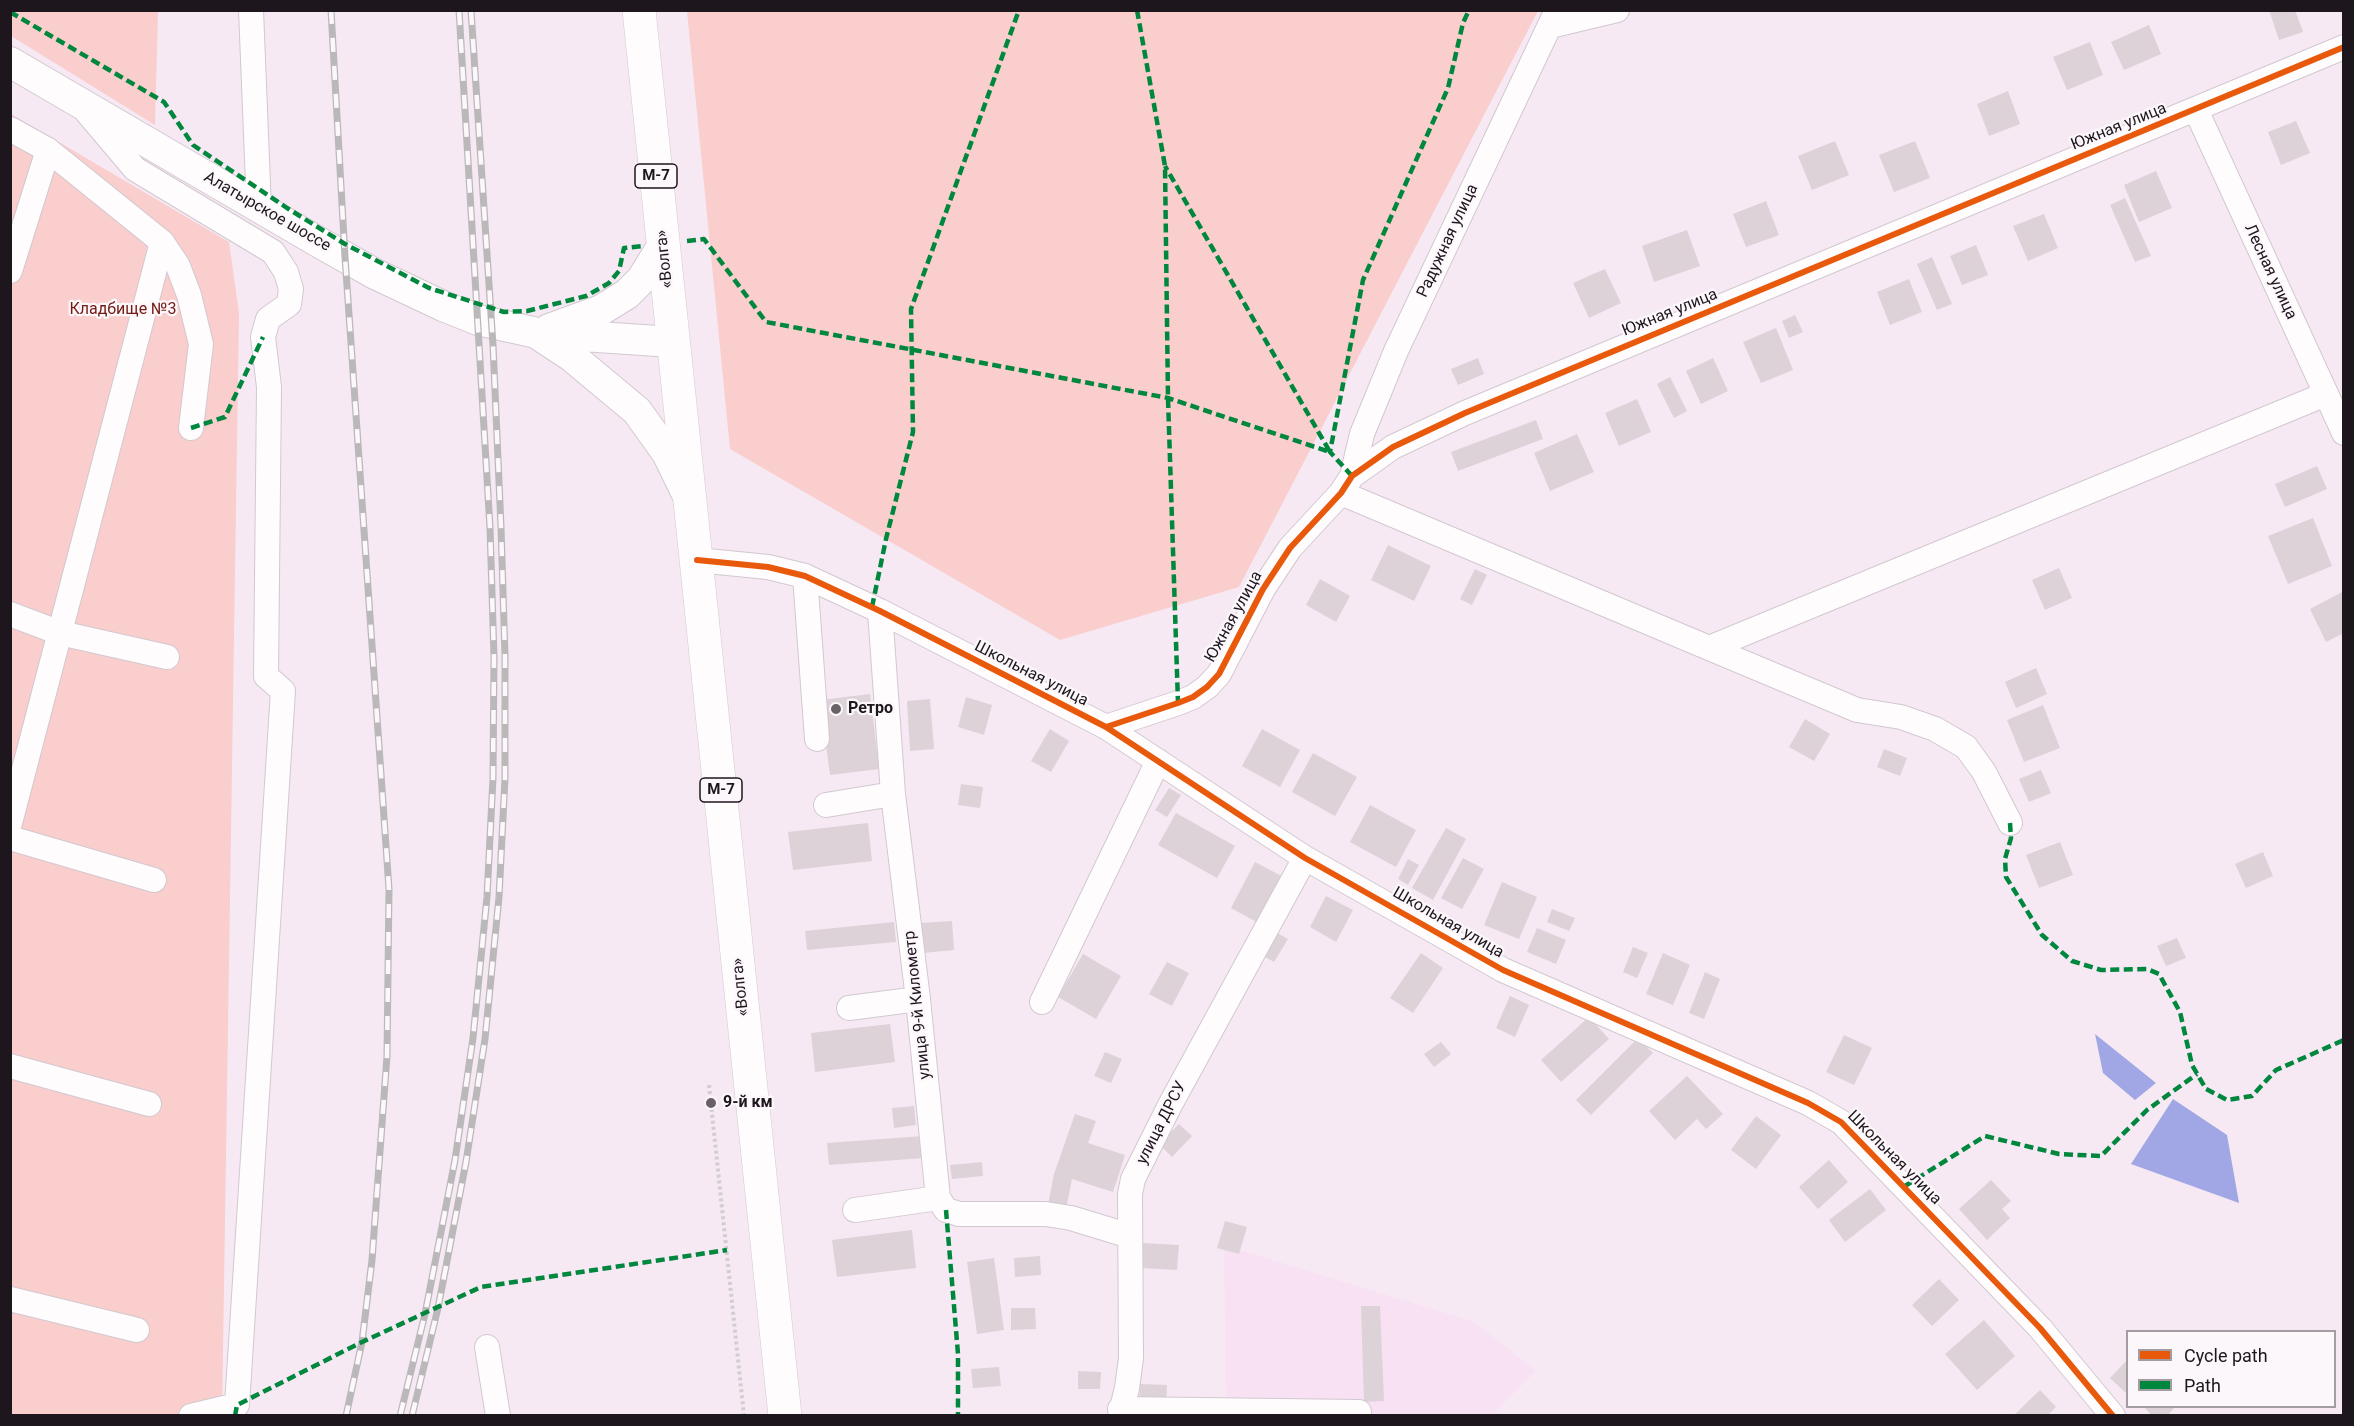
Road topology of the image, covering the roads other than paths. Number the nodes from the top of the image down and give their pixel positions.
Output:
1 (251, 10) edge
2 (639, 10) edge
3 (1617, 10) edge
4 (1553, 18) edge
5 (2343, 47) edge
6 (10, 62) edge
7 (74, 98) junction
8 (2196, 110) junction
9 (10, 129) edge
10 (48, 150) junction
11 (259, 209) junction
12 (162, 242) junction
13 (663, 245) junction
14 (10, 271) edge
15 (537, 333) junction
16 (673, 342) junction
17 (2326, 394) junction
18 (191, 428) dead end
19 (2343, 433) edge
20 (1346, 484) junction
21 (691, 507) junction
22 (697, 560) junction
23 (805, 576) junction
24 (880, 611) junction
25 (10, 614) edge
26 (60, 633) junction
27 (1709, 648) junction
28 (167, 657) dead end
29 (1106, 727) junction
30 (817, 739) dead end
31 (1158, 761) junction
32 (894, 794) junction
33 (826, 805) dead end
34 (10, 823) edge
35 (2010, 823) dead end
36 (10, 838) edge
37 (1305, 858) junction
38 (153, 880) dead end
39 (918, 999) junction
40 (1042, 1002) dead end
41 (849, 1008) dead end
42 (10, 1066) edge
43 (149, 1104) dead end
44 (938, 1198) junction
45 (855, 1210) dead end
46 (1130, 1236) junction
47 (10, 1299) edge
48 (137, 1330) dead end
49 (487, 1347) dead end
50 (1120, 1412) edge
51 (1251, 1413) edge
52 (191, 1416) edge
53 (498, 1416) edge
54 (785, 1416) edge
55 (1359, 1416) edge
56 (2113, 1416) edge

1 - 11 street
2 - 13 highway, «Волга» / М-7
3 - 4 street
4 - 20 street, Радужная улица
5 - 8 street, Южная улица
6 - 7 main road, Алатырское шоссе
7 - 11 main road, Алатырское шоссе
7 - 52 street
8 - 17 street, Лесная улица
8 - 20 street, Южная улица
9 - 10 street
10 - 12 street
10 - 14 street
11 - 15 main road, Алатырское шоссе
12 - 18 street
12 - 26 street
13 - 15 main road
13 - 16 highway, «Волга» / М-7
15 - 16 main road
15 - 21 main road
16 - 21 highway, «Волга» / М-7
17 - 19 street, Лесная улица
17 - 27 street
20 - 27 street
20 - 29 street, Южная улица
21 - 22 highway, М-7
22 - 23 street, Школьная улица
22 - 54 highway, «Волга» / М-7
23 - 24 street, Школьная улица
23 - 30 street
24 - 29 street, Школьная улица
24 - 32 street, улица 9-й Километр
25 - 26 street
26 - 28 street
26 - 34 street
27 - 35 street
29 - 31 street, Школьная улица
31 - 37 street, Школьная улица
31 - 40 street
32 - 33 street
32 - 39 street, улица 9-й Километр
36 - 38 street
37 - 46 street, улица ДРСУ
37 - 56 street, Школьная улица
39 - 41 street
39 - 44 street, улица 9-й Километр
42 - 43 street
44 - 45 street
44 - 46 street
46 - 50 street, улица ДРСУ
47 - 48 street
49 - 53 street
50 - 51 street
51 - 55 street

